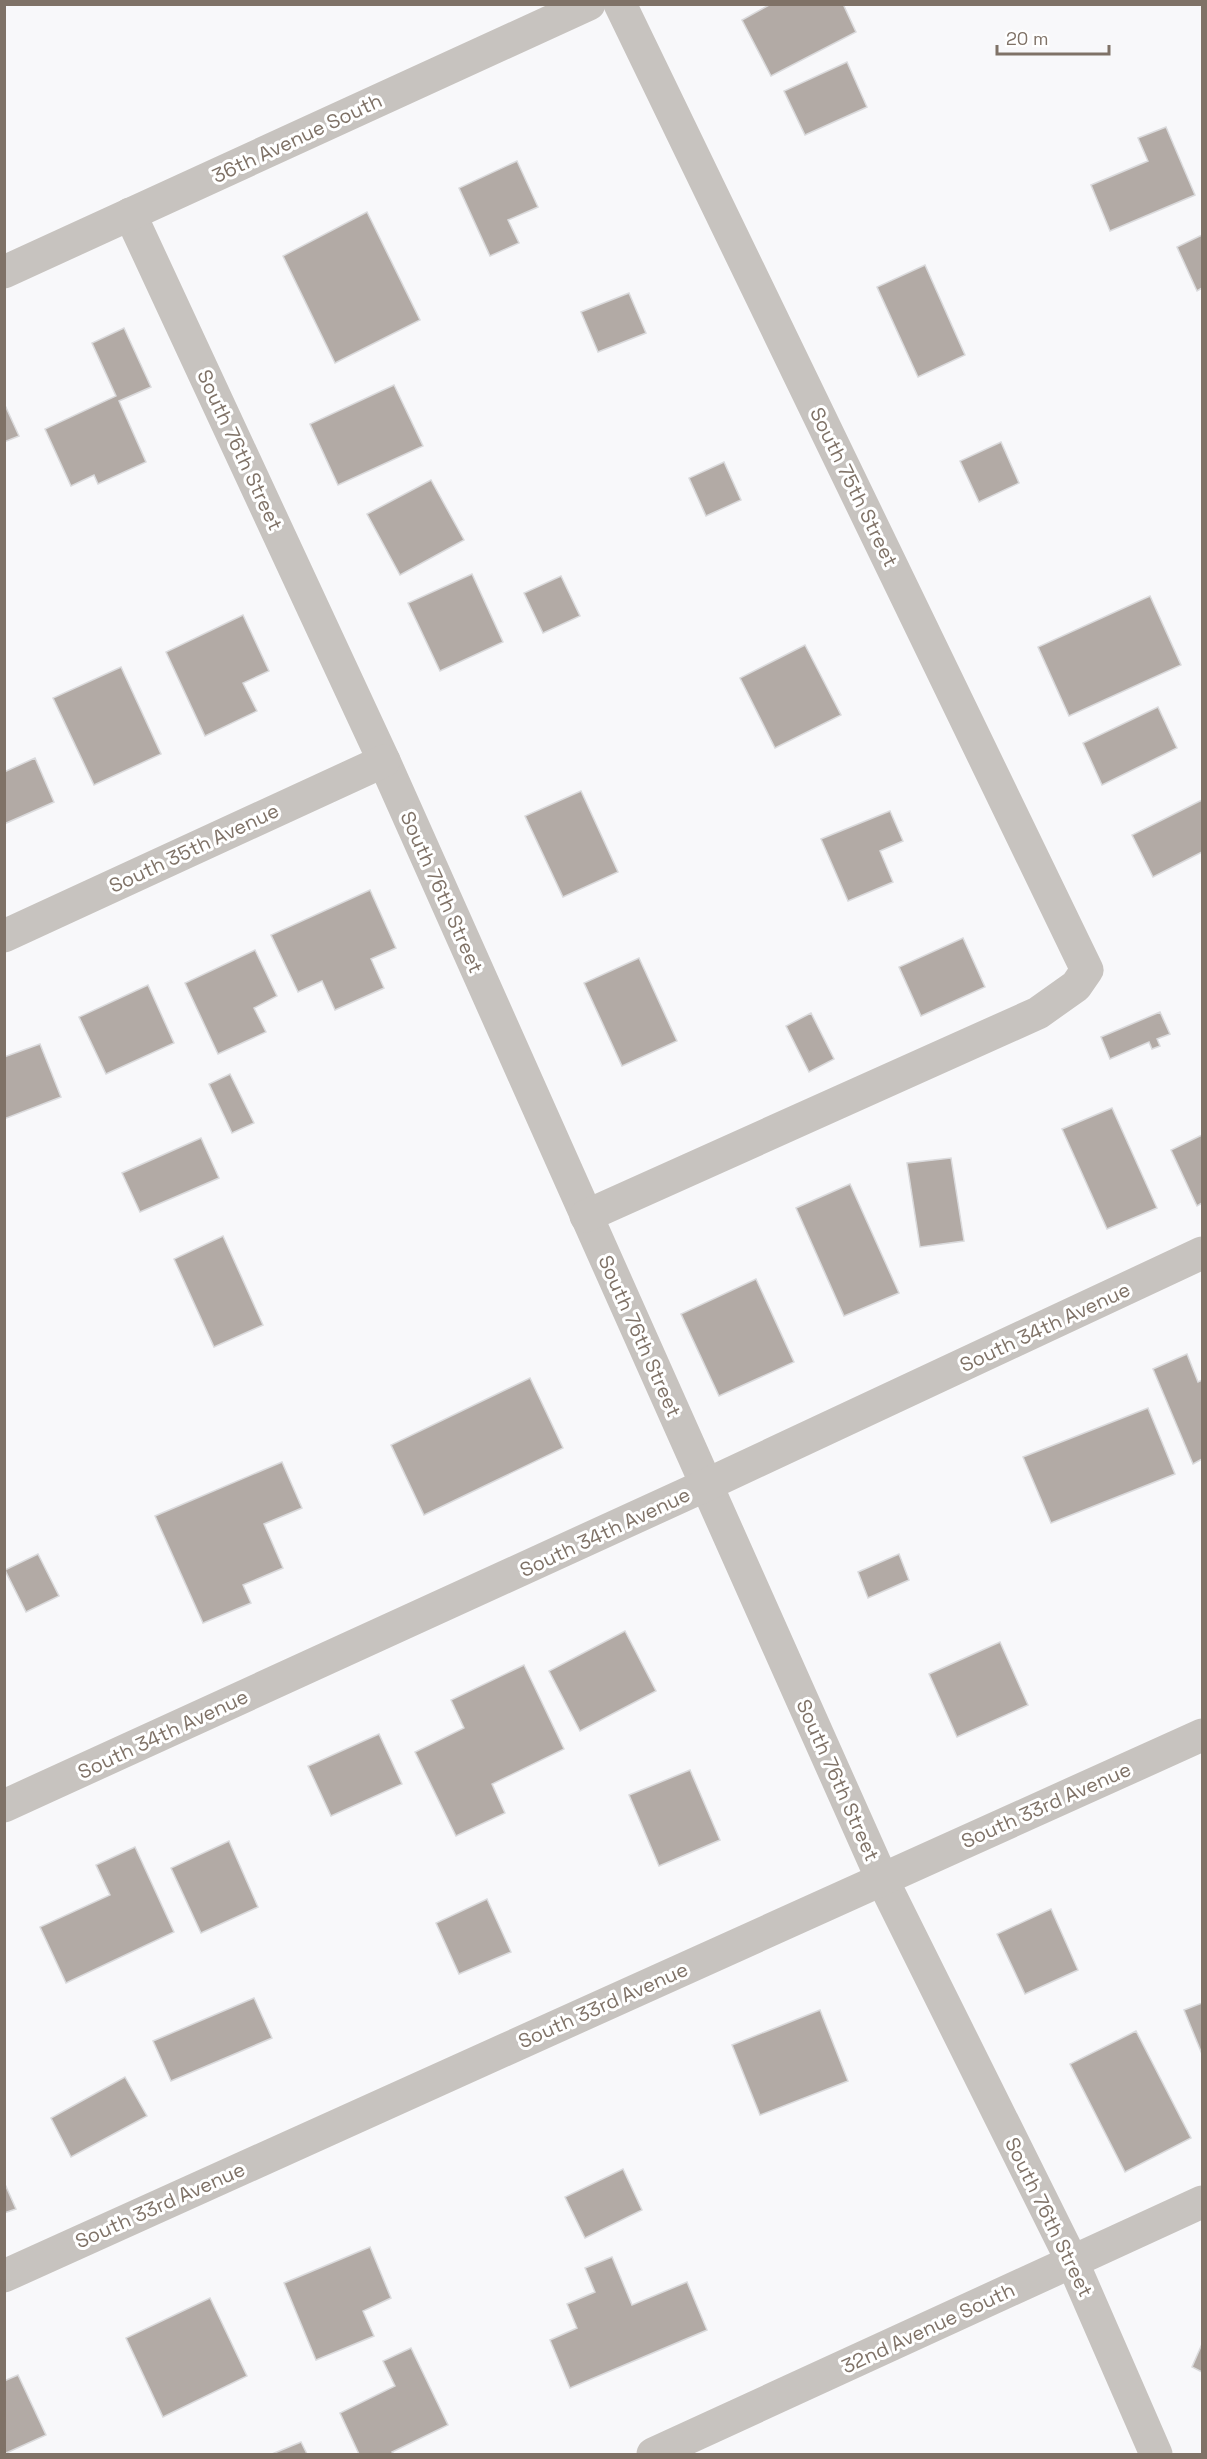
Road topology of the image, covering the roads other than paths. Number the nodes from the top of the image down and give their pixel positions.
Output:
1 (589, 4) edge
2 (621, 4) edge
3 (130, 214) junction
4 (4, 272) edge
5 (384, 761) junction
6 (4, 936) edge
7 (586, 1216) junction
8 (1203, 1253) edge
9 (706, 1485) junction
10 (1203, 1735) edge
11 (4, 1806) edge
12 (882, 1879) junction
13 (1203, 2202) edge
14 (1072, 2261) junction
15 (4, 2276) edge
16 (653, 2454) edge
17 (1156, 2454) edge

1 - 3 street, 36th Avenue South
2 - 7 street, South 75th Street
3 - 4 street, 36th Avenue South
3 - 5 street, South 76th Street
5 - 6 street, South 35th Avenue
5 - 7 street, South 76th Street
7 - 9 street, South 76th Street
8 - 9 street, South 34th Avenue
9 - 11 street, South 34th Avenue
9 - 12 street, South 76th Street
10 - 12 street, South 33rd Avenue
12 - 14 street, South 76th Street
12 - 15 street, South 33rd Avenue
13 - 14 street, 32nd Avenue South
14 - 16 street, 32nd Avenue South
14 - 17 street, South 76th Street

